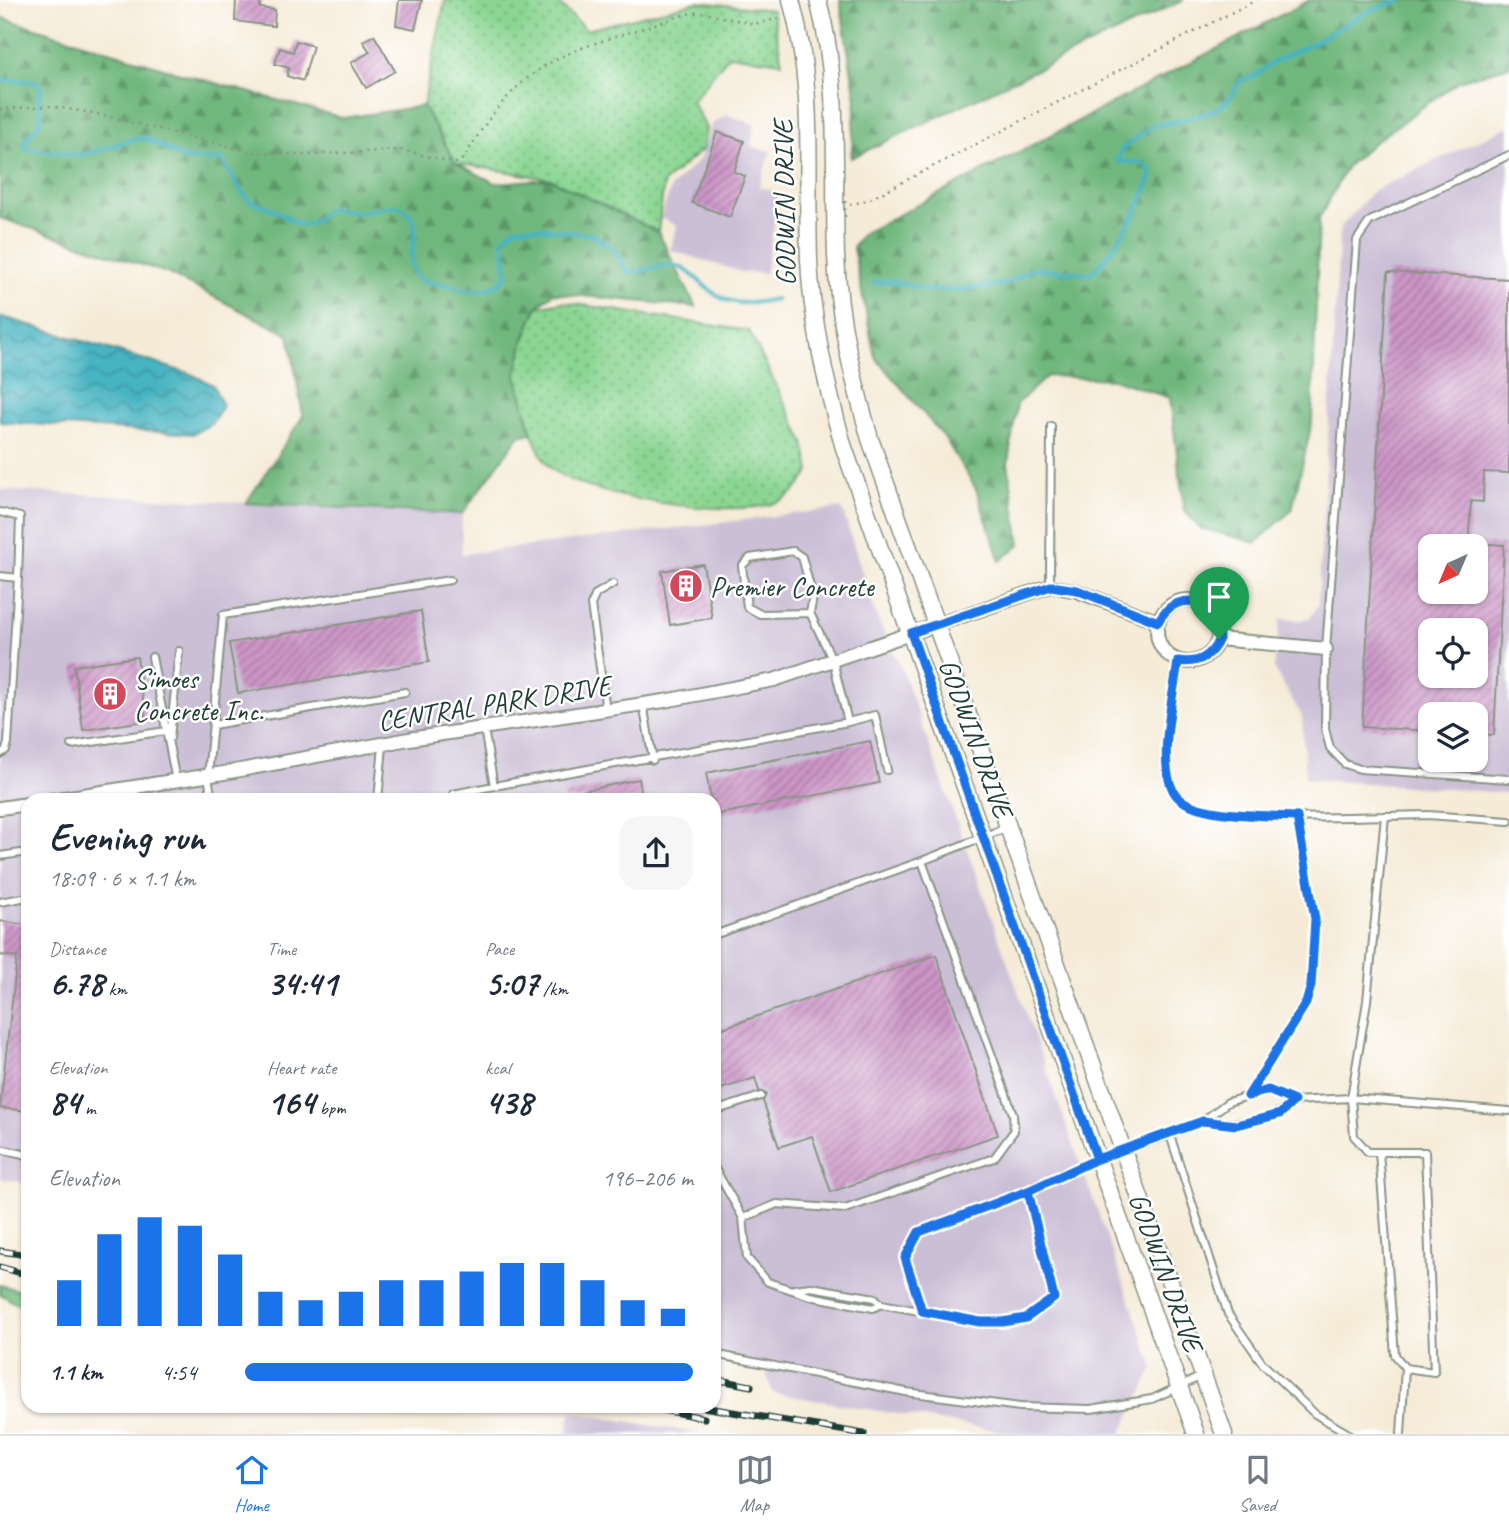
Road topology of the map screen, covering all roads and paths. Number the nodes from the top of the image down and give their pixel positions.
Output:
1 (818, 0) edge
2 (1256, 0) edge
3 (793, 8) edge
4 (0, 110) edge
5 (1509, 155) edge
6 (842, 207) junction
7 (1051, 426) dead end
8 (0, 512) edge
9 (0, 576) edge
10 (18, 578) junction
11 (450, 580) dead end
12 (613, 584) dead end
13 (1051, 586) junction
14 (810, 613) junction
15 (1158, 622) junction
16 (936, 623) junction
17 (911, 633) junction
18 (1219, 639) junction
19 (1326, 649) junction
20 (180, 651) dead end
21 (152, 657) dead end
22 (833, 661) junction
23 (1178, 661) junction
24 (405, 692) dead end
25 (643, 704) junction
26 (606, 710) junction
27 (848, 722) junction
28 (213, 725) junction
29 (485, 729) junction
30 (166, 730) junction
31 (72, 745) dead end
32 (383, 746) junction
33 (169, 747) junction
34 (0, 754) edge
35 (653, 760) junction
36 (887, 770) dead end
37 (208, 776) junction
38 (1509, 779) edge
39 (176, 780) junction
40 (494, 786) junction
41 (135, 793) edge
42 (211, 793) edge
43 (379, 793) edge
44 (458, 793) edge
45 (21, 805) edge
46 (0, 808) edge
47 (1385, 816) junction
48 (1297, 817) junction
49 (1509, 821) edge
50 (1009, 827) junction
51 (984, 837) junction
52 (21, 853) edge
53 (0, 856) edge
54 (922, 861) junction
55 (21, 898) edge
56 (0, 902) edge
57 (721, 933) edge
58 (761, 1096) dead end
59 (1248, 1096) junction
60 (1352, 1098) junction
61 (1294, 1101) junction
62 (721, 1109) edge
63 (1509, 1111) edge
64 (1203, 1121) junction
65 (1170, 1135) junction
66 (0, 1149) edge
67 (1124, 1151) junction
68 (1380, 1152) junction
69 (21, 1154) edge
70 (1097, 1159) junction
71 (721, 1179) edge
72 (1028, 1191) junction
73 (743, 1218) junction
74 (922, 1311) junction
75 (721, 1355) edge
76 (1405, 1368) junction
77 (1203, 1375) junction
78 (1179, 1385) junction
79 (1196, 1434) edge
80 (1224, 1434) edge
81 (1349, 1434) edge
82 (1401, 1434) edge

1 - 6 street, GODWIN DRIVE
2 - 6 path
3 - 4 path
3 - 17 street, GODWIN DRIVE
5 - 19 lane
6 - 16 street, GODWIN DRIVE
7 - 13 lane
8 - 10 lane
9 - 10 lane
10 - 34 lane
11 - 28 lane
12 - 26 lane
13 - 15 street
13 - 16 street, CENTRAL PARK DRIVE
14 - 14 lane
14 - 22 lane
15 - 18 street
15 - 23 street
16 - 17 street, CENTRAL PARK DRIVE
16 - 50 street, GODWIN DRIVE
17 - 22 street, CENTRAL PARK DRIVE
17 - 51 street, GODWIN DRIVE
18 - 19 street
18 - 23 street
19 - 38 lane
20 - 33 lane
21 - 30 lane
22 - 25 street, CENTRAL PARK DRIVE
22 - 27 lane
23 - 48 lane
24 - 28 lane
25 - 26 street, CENTRAL PARK DRIVE
25 - 35 lane
26 - 29 street, CENTRAL PARK DRIVE
27 - 35 lane
27 - 36 lane
28 - 37 lane
29 - 32 street, CENTRAL PARK DRIVE
29 - 40 lane
30 - 31 lane
30 - 33 lane
32 - 37 street, CENTRAL PARK DRIVE
32 - 43 lane
33 - 39 lane
35 - 40 lane
37 - 39 street, CENTRAL PARK DRIVE
37 - 42 lane
39 - 41 street, CENTRAL PARK DRIVE
40 - 44 lane
45 - 46 street
47 - 48 lane
47 - 49 lane
47 - 60 lane
48 - 59 lane
50 - 51 lane
50 - 67 street, GODWIN DRIVE
51 - 54 lane
51 - 70 street, GODWIN DRIVE
52 - 53 lane
54 - 57 lane
54 - 73 lane
55 - 56 lane
58 - 62 lane
59 - 61 lane
59 - 64 lane
60 - 61 lane
60 - 63 lane
60 - 68 lane
61 - 64 lane
64 - 65 lane
65 - 67 lane
65 - 81 lane
66 - 69 lane
67 - 70 lane
67 - 77 street, GODWIN DRIVE
68 - 76 lane
68 - 76 lane
70 - 72 lane
70 - 78 street, GODWIN DRIVE
71 - 73 lane
72 - 74 lane
72 - 74 lane
73 - 74 lane
75 - 78 lane
76 - 82 lane
77 - 78 lane
77 - 80 street, GODWIN DRIVE
78 - 79 street, GODWIN DRIVE

